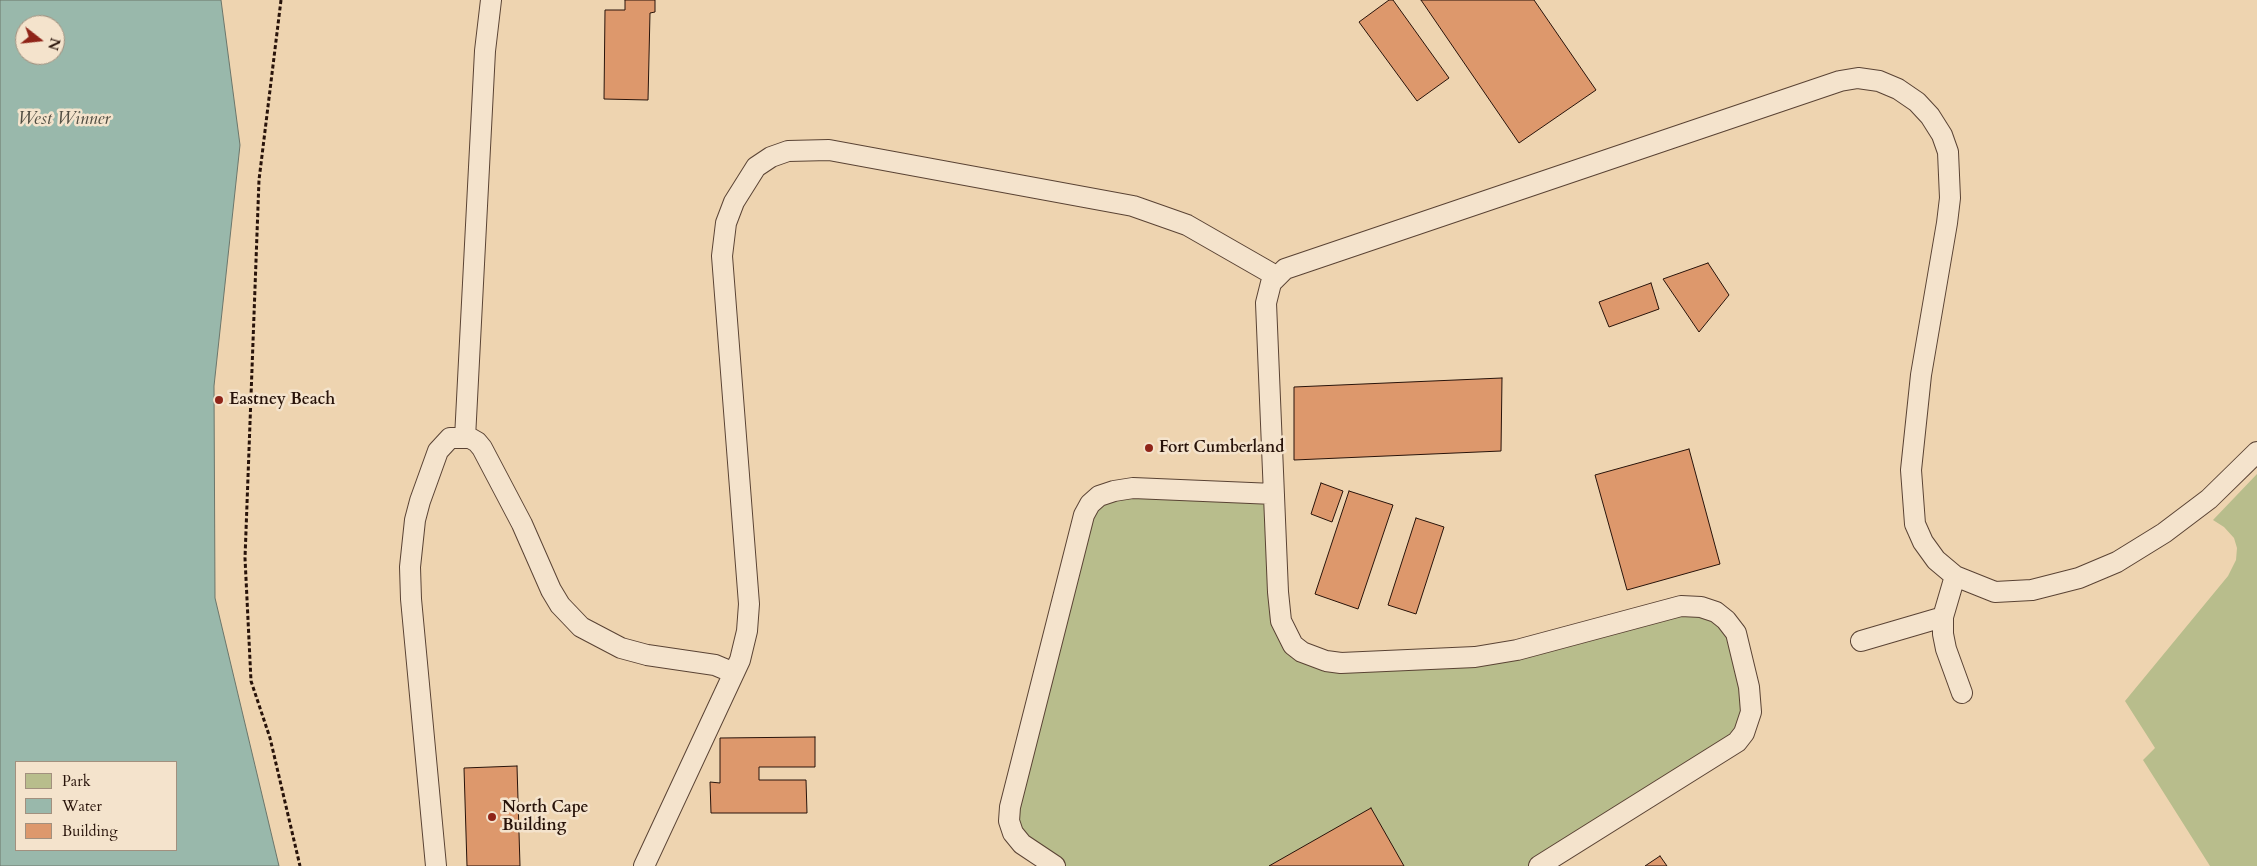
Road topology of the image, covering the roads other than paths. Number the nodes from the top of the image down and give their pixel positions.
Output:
1 (491, 0) edge
2 (1276, 276) junction
3 (465, 438) junction
4 (2257, 452) edge
5 (1274, 494) junction
6 (1955, 576) junction
7 (1943, 617) junction
8 (1861, 641) dead end
9 (734, 673) junction
10 (1962, 693) dead end
11 (436, 866) edge
12 (644, 866) edge
13 (1055, 866) edge
14 (1539, 866) edge

1 - 3 lane
2 - 5 lane
2 - 6 lane
2 - 9 lane
3 - 9 lane
3 - 11 lane
4 - 6 lane
5 - 13 lane
5 - 14 lane
6 - 7 lane
7 - 8 lane
7 - 10 lane
9 - 12 lane

